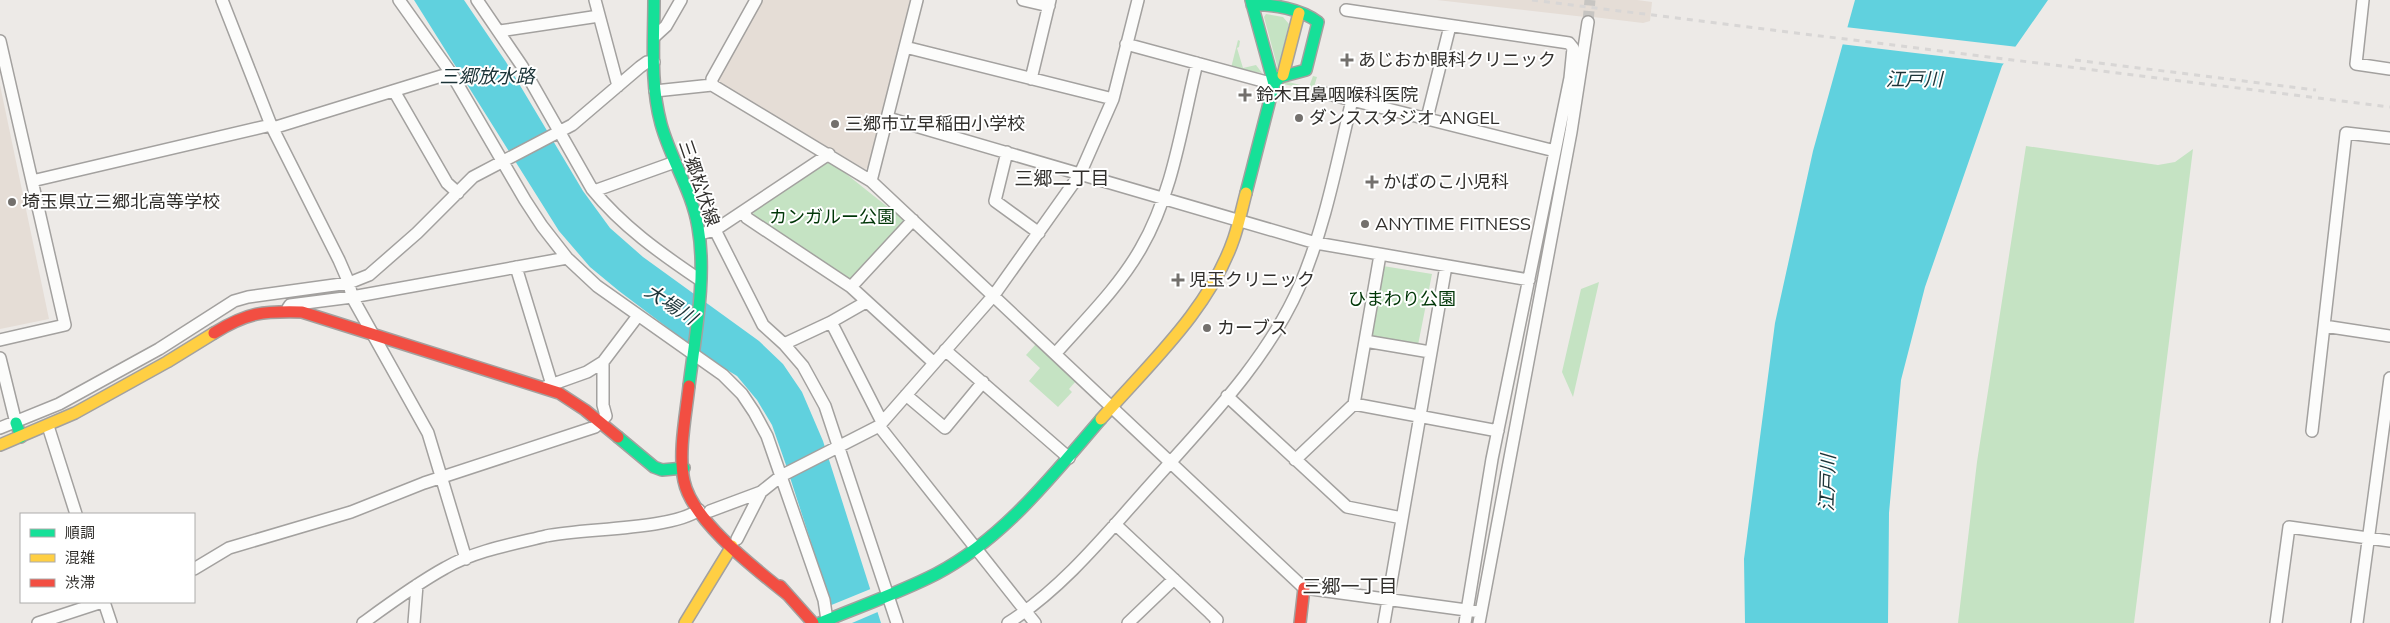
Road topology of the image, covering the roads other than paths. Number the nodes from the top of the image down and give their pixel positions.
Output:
1 (222, 0) edge
2 (400, 0) edge
3 (477, 0) edge
4 (596, 0) edge
5 (654, 0) edge
6 (680, 0) edge
7 (756, 0) edge
8 (917, 0) edge
9 (1023, 0) edge
10 (1138, 0) edge
11 (2363, 0) edge
12 (1251, 2) edge
13 (1049, 3) edge
14 (1346, 10) dead end
15 (1298, 14) junction
16 (599, 16) junction
17 (1588, 22) tunnel mouth
18 (1450, 26) junction
19 (500, 31) junction
20 (654, 37) junction
21 (0, 41) edge
22 (1126, 44) junction
23 (905, 47) junction
24 (654, 62) junction
25 (1197, 63) junction
26 (2390, 69) edge
27 (451, 73) junction
28 (1283, 75) junction
29 (1031, 79) junction
30 (712, 84) junction
31 (1274, 84) junction
32 (618, 86) junction
33 (394, 91) junction
34 (656, 91) junction
35 (1320, 92) dead end
36 (1113, 99) junction
37 (1352, 100) junction
38 (888, 118) junction
39 (1427, 118) junction
40 (272, 126) junction
41 (559, 132) junction
42 (2390, 138) edge
43 (1555, 151) junction
44 (1007, 152) junction
45 (829, 154) junction
46 (503, 161) junction
47 (675, 162) junction
48 (1080, 174) junction
49 (32, 181) junction
50 (871, 181) junction
51 (594, 191) junction
52 (458, 192) junction
53 (1163, 199) junction
54 (744, 212) junction
55 (913, 220) junction
56 (1240, 220) junction
57 (715, 230) junction
58 (1038, 232) junction
59 (700, 234) junction
60 (1316, 243) junction
61 (1380, 254) junction
62 (567, 258) junction
63 (1446, 266) junction
64 (516, 267) junction
65 (1529, 280) junction
66 (699, 283) junction
67 (851, 287) junction
68 (351, 291) junction
69 (994, 295) junction
70 (866, 302) junction
71 (288, 310) junction
72 (637, 317) junction
73 (831, 322) junction
74 (2324, 326) junction
75 (374, 334) junction
76 (2390, 336) edge
77 (0, 340) edge
78 (1365, 341) junction
79 (784, 344) junction
80 (159, 349) junction
81 (945, 350) junction
82 (693, 352) junction
83 (1430, 352) junction
84 (1055, 354) junction
85 (0, 358) edge
86 (167, 362) junction
87 (603, 362) junction
88 (933, 362) junction
89 (2390, 378) edge
90 (983, 382) junction
91 (548, 386) junction
92 (906, 395) junction
93 (1227, 396) junction
94 (1354, 404) junction
95 (1112, 407) junction
96 (1420, 416) junction
97 (599, 422) junction
98 (16, 423) junction
99 (881, 424) junction
100 (48, 426) junction
101 (0, 428) edge
102 (1498, 430) junction
103 (2312, 431) dead end
104 (21, 438) junction
105 (0, 445) edge
106 (834, 447) junction
107 (1069, 458) junction
108 (1295, 460) junction
109 (1170, 462) junction
110 (684, 468) junction
111 (784, 475) junction
112 (440, 477) junction
113 (761, 492) junction
114 (705, 510) junction
115 (76, 513) edge
116 (1402, 518) junction
117 (1115, 524) junction
118 (2368, 538) junction
119 (2390, 541) edge
120 (734, 542) junction
121 (977, 548) junction
122 (466, 559) junction
123 (195, 569) edge
124 (1174, 579) junction
125 (417, 585) junction
126 (1304, 588) junction
127 (886, 596) junction
128 (1388, 599) junction
129 (100, 603) edge
130 (103, 603) edge
131 (1467, 610) junction
132 (1026, 612) junction
133 (1480, 618) edge
134 (827, 620) edge
135 (38, 623) edge
136 (111, 623) edge
137 (362, 623) edge
138 (414, 623) edge
139 (685, 623) edge
140 (813, 623) edge
141 (897, 623) edge
142 (1008, 623) edge
143 (1035, 623) edge
144 (1128, 623) edge
145 (1216, 623) edge
146 (1300, 623) edge
147 (1384, 623) edge
148 (1465, 623) edge
149 (2276, 623) edge
150 (2356, 623) edge

1 - 40 street
2 - 27 street
3 - 19 street
4 - 16 street
5 - 20 street, 三郷松伏線
6 - 20 street
7 - 30 street
8 - 23 street
9 - 13 street
10 - 22 street
11 - 26 street
12 - 15 street
12 - 31 street
13 - 29 street
14 - 18 street
15 - 28 street
15 - 28 street
16 - 19 street
16 - 32 street
17 - 133 street
18 - 39 street
18 - 43 street
19 - 41 street
20 - 24 street, 三郷松伏線
21 - 49 street
22 - 25 street
22 - 36 street
23 - 29 street
23 - 38 street
24 - 32 street
24 - 34 street, 三郷松伏線
25 - 31 street
25 - 53 street
27 - 33 street
27 - 46 street
28 - 31 street
29 - 36 street
30 - 34 street
30 - 45 street
31 - 56 street
32 - 41 street
33 - 40 street
33 - 52 street
34 - 47 street, 三郷松伏線
35 - 37 street
36 - 48 street
37 - 39 street
37 - 60 street
38 - 44 street
38 - 50 street
39 - 43 street
40 - 49 street
40 - 68 street
41 - 46 street
41 - 51 street
42 - 74 street
43 - 65 street
44 - 48 street
44 - 58 street
45 - 50 street
45 - 54 street
46 - 52 street
46 - 62 street
47 - 51 street
47 - 59 street, 三郷松伏線
48 - 53 street
48 - 58 street
49 - 77 street
50 - 55 street
51 - 66 street
52 - 68 street
53 - 56 street
53 - 84 street
54 - 57 street
54 - 67 street
55 - 67 street
55 - 69 street
56 - 60 street
56 - 95 street
57 - 59 street
57 - 79 street
58 - 69 street
59 - 66 street, 三郷松伏線
60 - 61 street
60 - 93 street
61 - 63 street
61 - 78 street
62 - 64 street
62 - 72 street
63 - 65 street
63 - 83 street
64 - 68 street
64 - 91 street
65 - 102 street
66 - 82 street, 三郷松伏線
67 - 70 street
68 - 71 street
68 - 75 street
68 - 80 street
69 - 81 street
69 - 84 street
70 - 73 street
70 - 88 street
71 - 75 street
71 - 86 street
72 - 82 street
72 - 87 street
73 - 79 street
73 - 99 street
74 - 76 street
74 - 103 street
75 - 91 street
75 - 112 street
78 - 83 street
78 - 94 street
79 - 106 street
80 - 86 street
80 - 98 street
81 - 88 street
81 - 90 street
82 - 110 street, 三郷松伏線
82 - 111 street
83 - 96 street
84 - 95 street
85 - 98 street
86 - 100 street
87 - 91 street
87 - 97 street
88 - 92 street
89 - 118 street
90 - 92 street
90 - 107 street
91 - 97 street
92 - 99 street
93 - 108 street
93 - 109 street
94 - 96 street
94 - 108 street
95 - 107 street
95 - 109 street
96 - 102 street
96 - 116 street
97 - 110 street
97 - 112 street
98 - 101 street
98 - 104 street
99 - 106 street
99 - 121 street
100 - 104 street
100 - 115 street
102 - 131 street
104 - 105 street
106 - 111 street
106 - 127 street
107 - 121 street
108 - 116 street
109 - 117 street
109 - 126 street
110 - 114 street, 三郷松伏線
111 - 113 street
111 - 134 street
112 - 122 street
112 - 123 street
113 - 114 street
113 - 120 street
114 - 120 street, 三郷松伏線
114 - 122 street
116 - 128 street
117 - 124 street
117 - 132 street
118 - 119 street
118 - 149 street
118 - 150 street
120 - 139 street
120 - 140 street, 三郷松伏線
121 - 127 street
121 - 132 street
122 - 125 street
124 - 144 street
124 - 145 street
125 - 137 street
125 - 138 street
126 - 128 street
126 - 146 street
127 - 134 street
127 - 141 street
128 - 131 street
128 - 147 street
129 - 135 street
130 - 136 street
131 - 133 street
131 - 148 street
132 - 142 street
132 - 143 street

